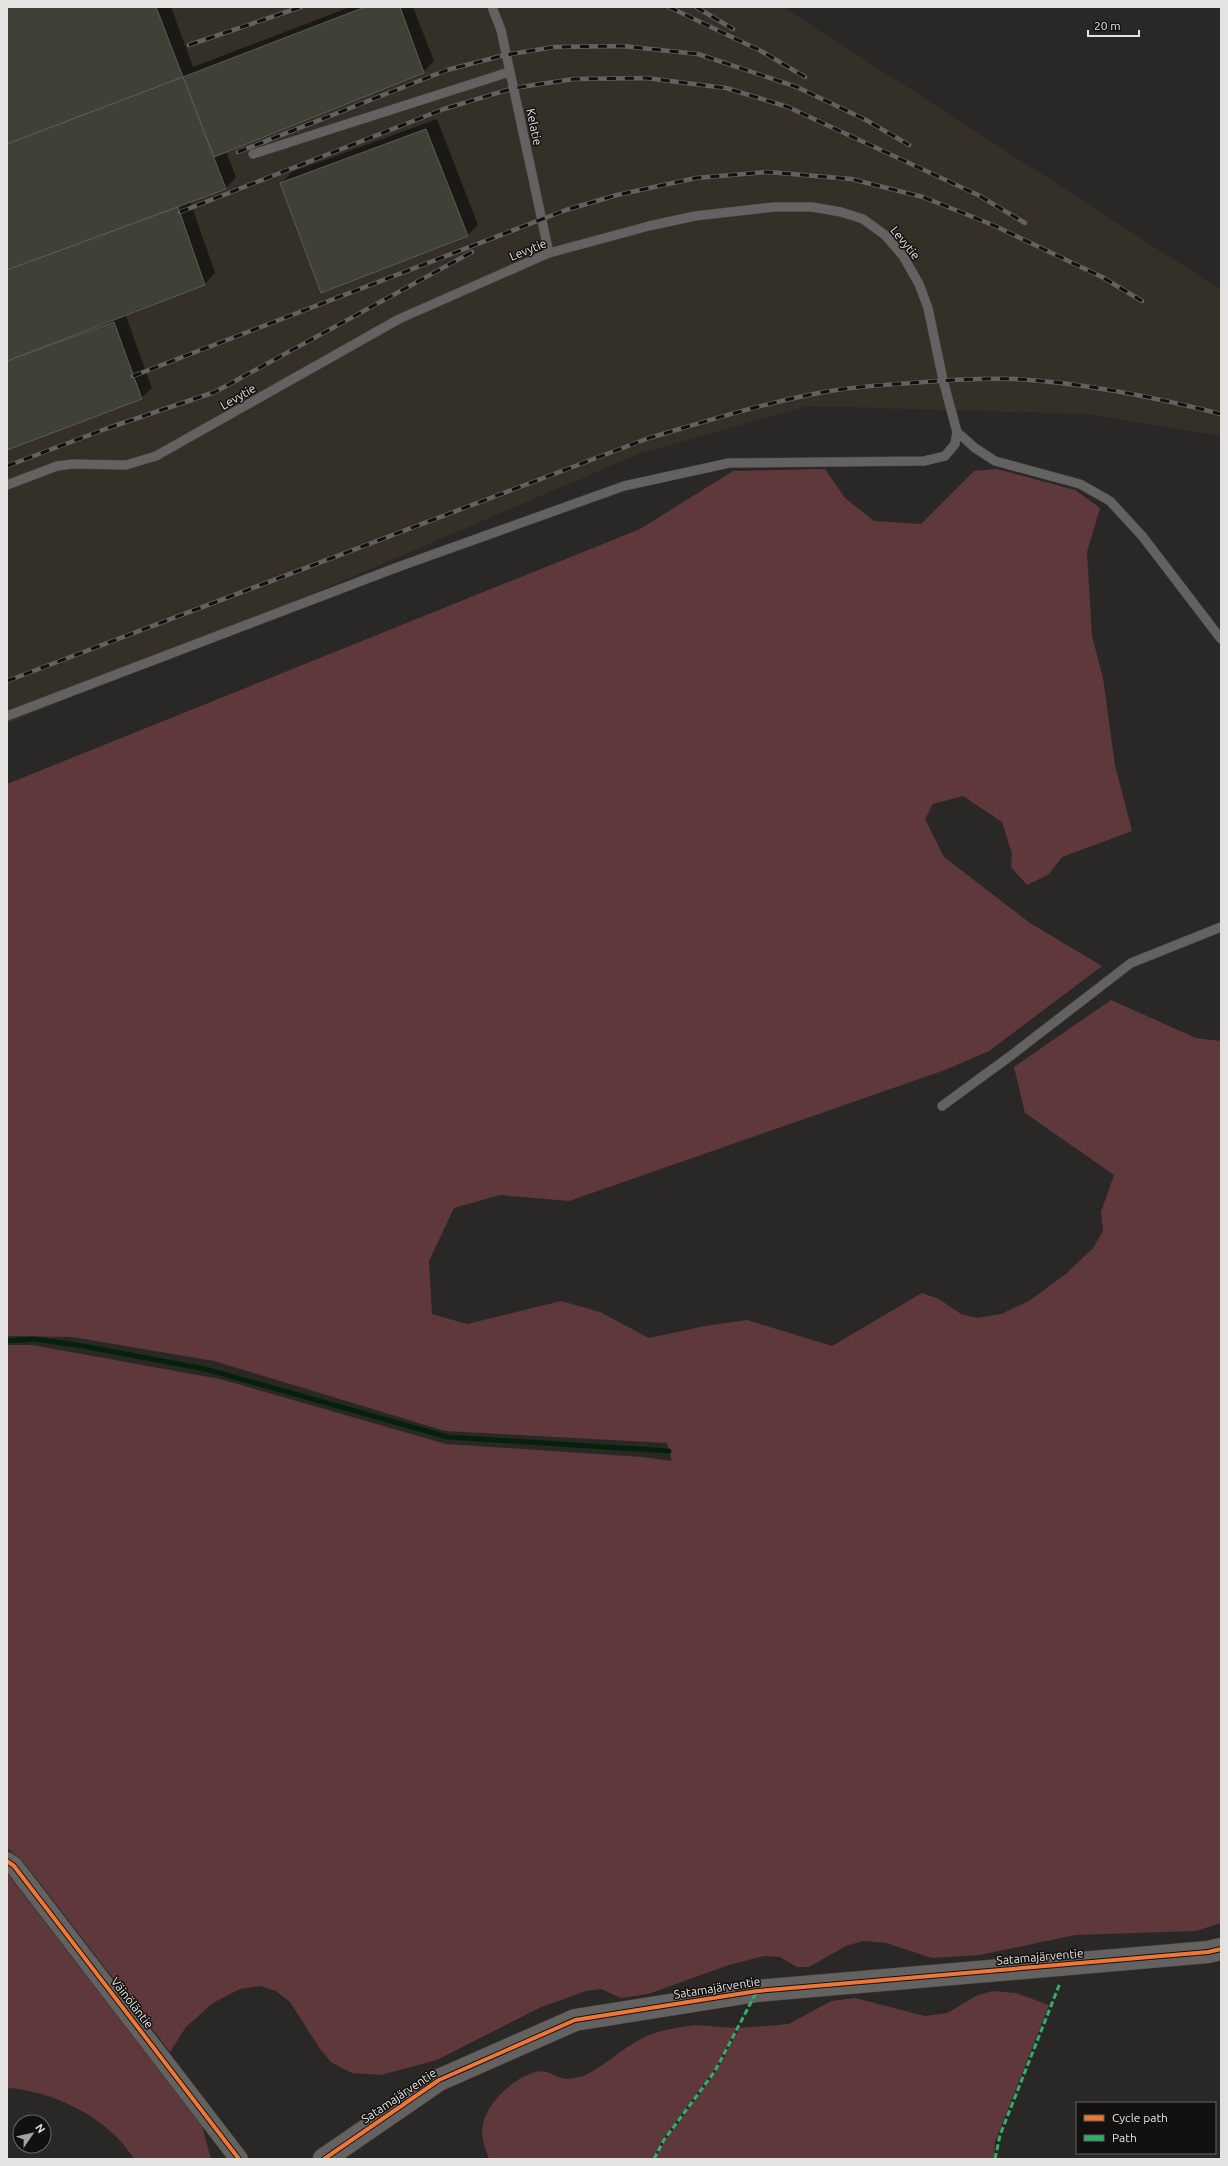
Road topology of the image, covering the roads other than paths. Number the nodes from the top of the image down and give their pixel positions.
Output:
1 (492, 7) edge
2 (510, 72) junction
3 (253, 154) dead end
4 (549, 254) junction
5 (957, 432) junction
6 (7, 485) edge
7 (1221, 639) edge
8 (7, 716) edge
9 (1221, 927) edge
10 (942, 1106) dead end
11 (7, 1861) edge
12 (1221, 1949) edge
13 (239, 2159) edge
14 (324, 2159) edge

1 - 2 lane, Kelatie
2 - 3 lane
2 - 4 lane, Kelatie
4 - 5 lane, Levytie
4 - 6 lane, Levytie
5 - 7 lane
5 - 8 lane
9 - 10 lane
11 - 13 street, Väinöläntie
12 - 14 street, Satamajärventie

